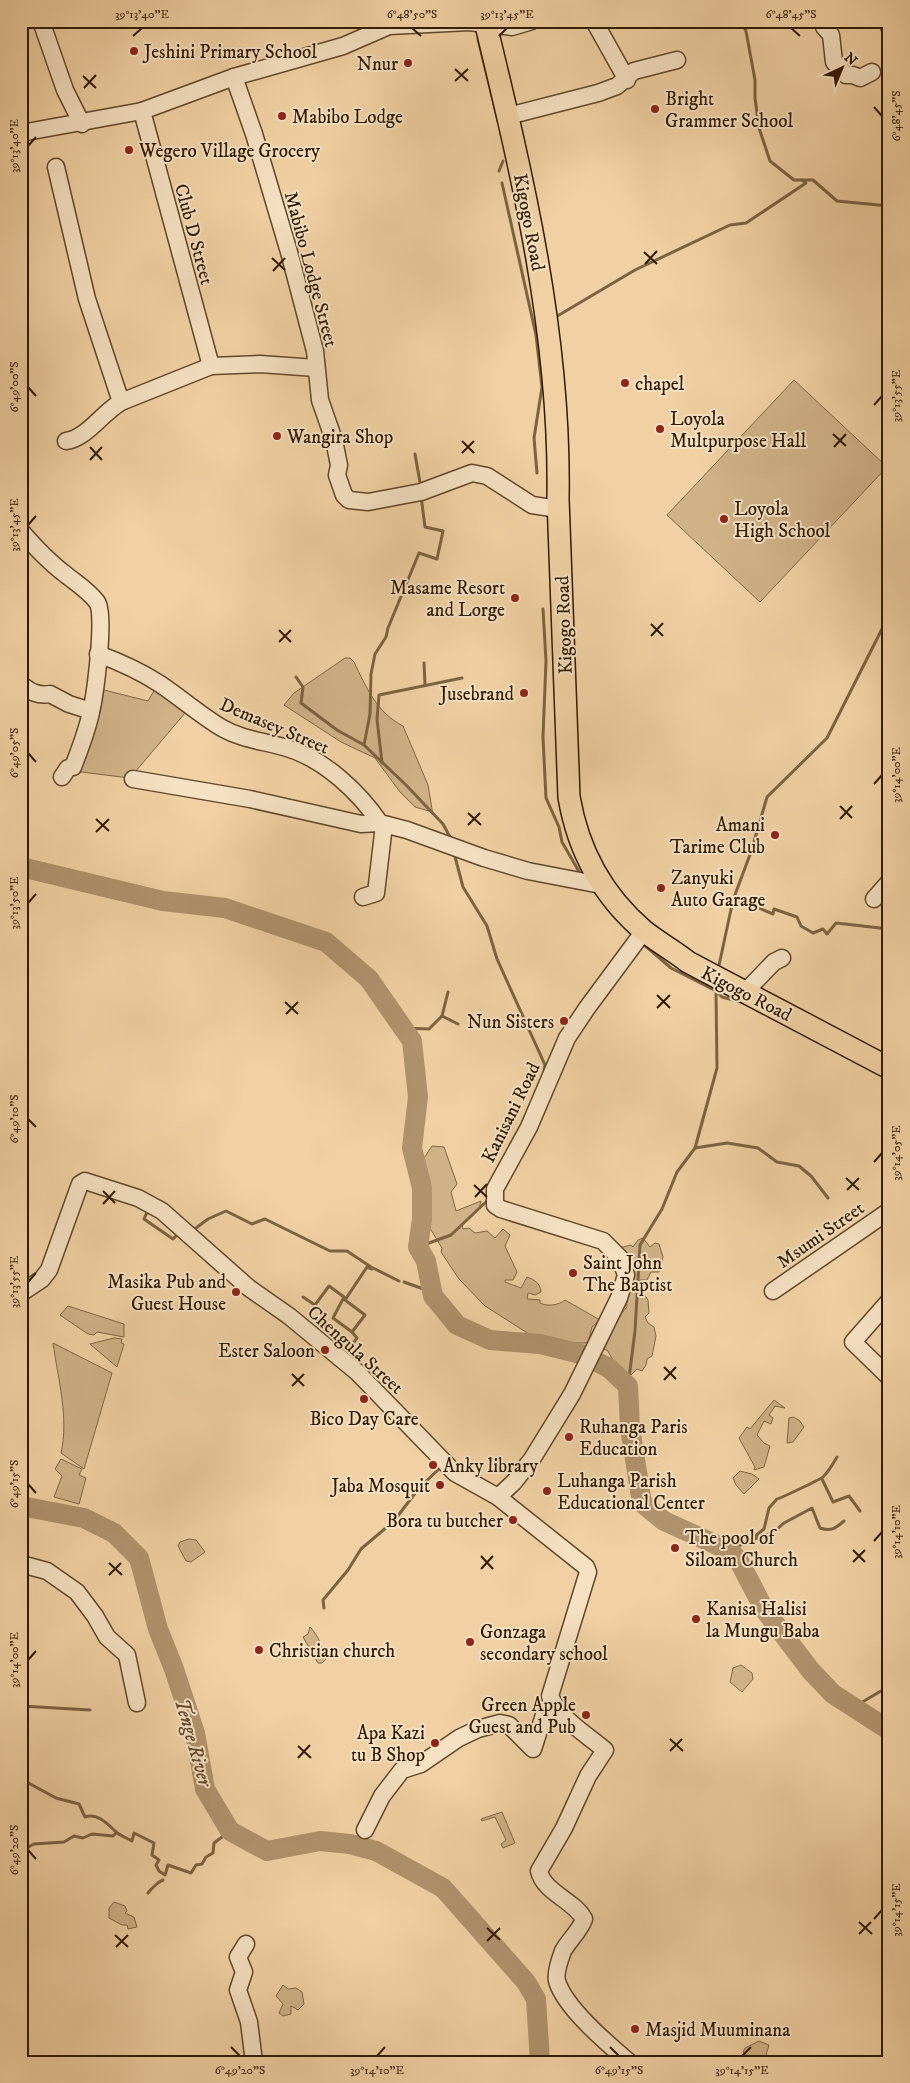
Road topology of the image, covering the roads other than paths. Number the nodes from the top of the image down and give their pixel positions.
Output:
1 (41, 21) edge
2 (532, 21) edge
3 (594, 21) edge
4 (824, 21) edge
5 (486, 23) edge
6 (389, 24) edge
7 (677, 60) dead end
8 (872, 72) dead end
9 (234, 77) junction
10 (627, 80) junction
11 (142, 111) junction
12 (508, 116) junction
13 (82, 124) junction
14 (21, 133) edge
15 (56, 168) dead end
16 (211, 366) junction
17 (316, 368) junction
18 (121, 402) junction
19 (66, 441) dead end
20 (558, 510) junction
21 (21, 531) edge
22 (98, 654) junction
23 (21, 684) edge
24 (91, 711) junction
25 (62, 777) dead end
26 (133, 779) dead end
27 (382, 824) junction
28 (889, 882) edge
29 (601, 885) junction
30 (362, 897) dead end
31 (874, 899) dead end
32 (644, 931) junction
33 (782, 958) dead end
34 (746, 991) junction
35 (889, 1068) edge
36 (889, 1211) edge
37 (773, 1291) dead end
38 (21, 1293) edge
39 (889, 1301) edge
40 (889, 1377) edge
41 (498, 1497) junction
42 (21, 1564) edge
43 (551, 1698) junction
44 (137, 1703) dead end
45 (365, 1830) dead end
46 (246, 1944) dead end
47 (254, 2062) edge
48 (629, 2062) edge

1 - 13 street
2 - 5 street
3 - 10 street
4 - 8 street
5 - 6 street
5 - 12 main road, Kigogo Road
6 - 9 street
7 - 10 street
9 - 11 street
9 - 17 street, Mabibo Lodge Street
10 - 12 street
11 - 13 street
11 - 16 street, Club D Street
12 - 20 main road, Kigogo Road
13 - 14 street
15 - 18 street
16 - 17 street
16 - 18 street
17 - 20 street, Mabibo Lodge Street
18 - 19 street
20 - 29 main road, Kigogo Road
21 - 22 street
22 - 24 street
22 - 27 street, Demasey Street
23 - 24 street
24 - 25 street
26 - 27 street
27 - 29 street
27 - 30 street
28 - 31 street
29 - 32 main road, Kigogo Road
32 - 34 main road, Kigogo Road
32 - 41 street, Kanisani Road
33 - 34 street
34 - 35 main road, Kigogo Road
36 - 37 street, Msumi Street
38 - 41 street, Chengula Street
39 - 40 street
41 - 43 street, Chengula Street
42 - 44 street
43 - 45 street
43 - 48 street
46 - 47 street

